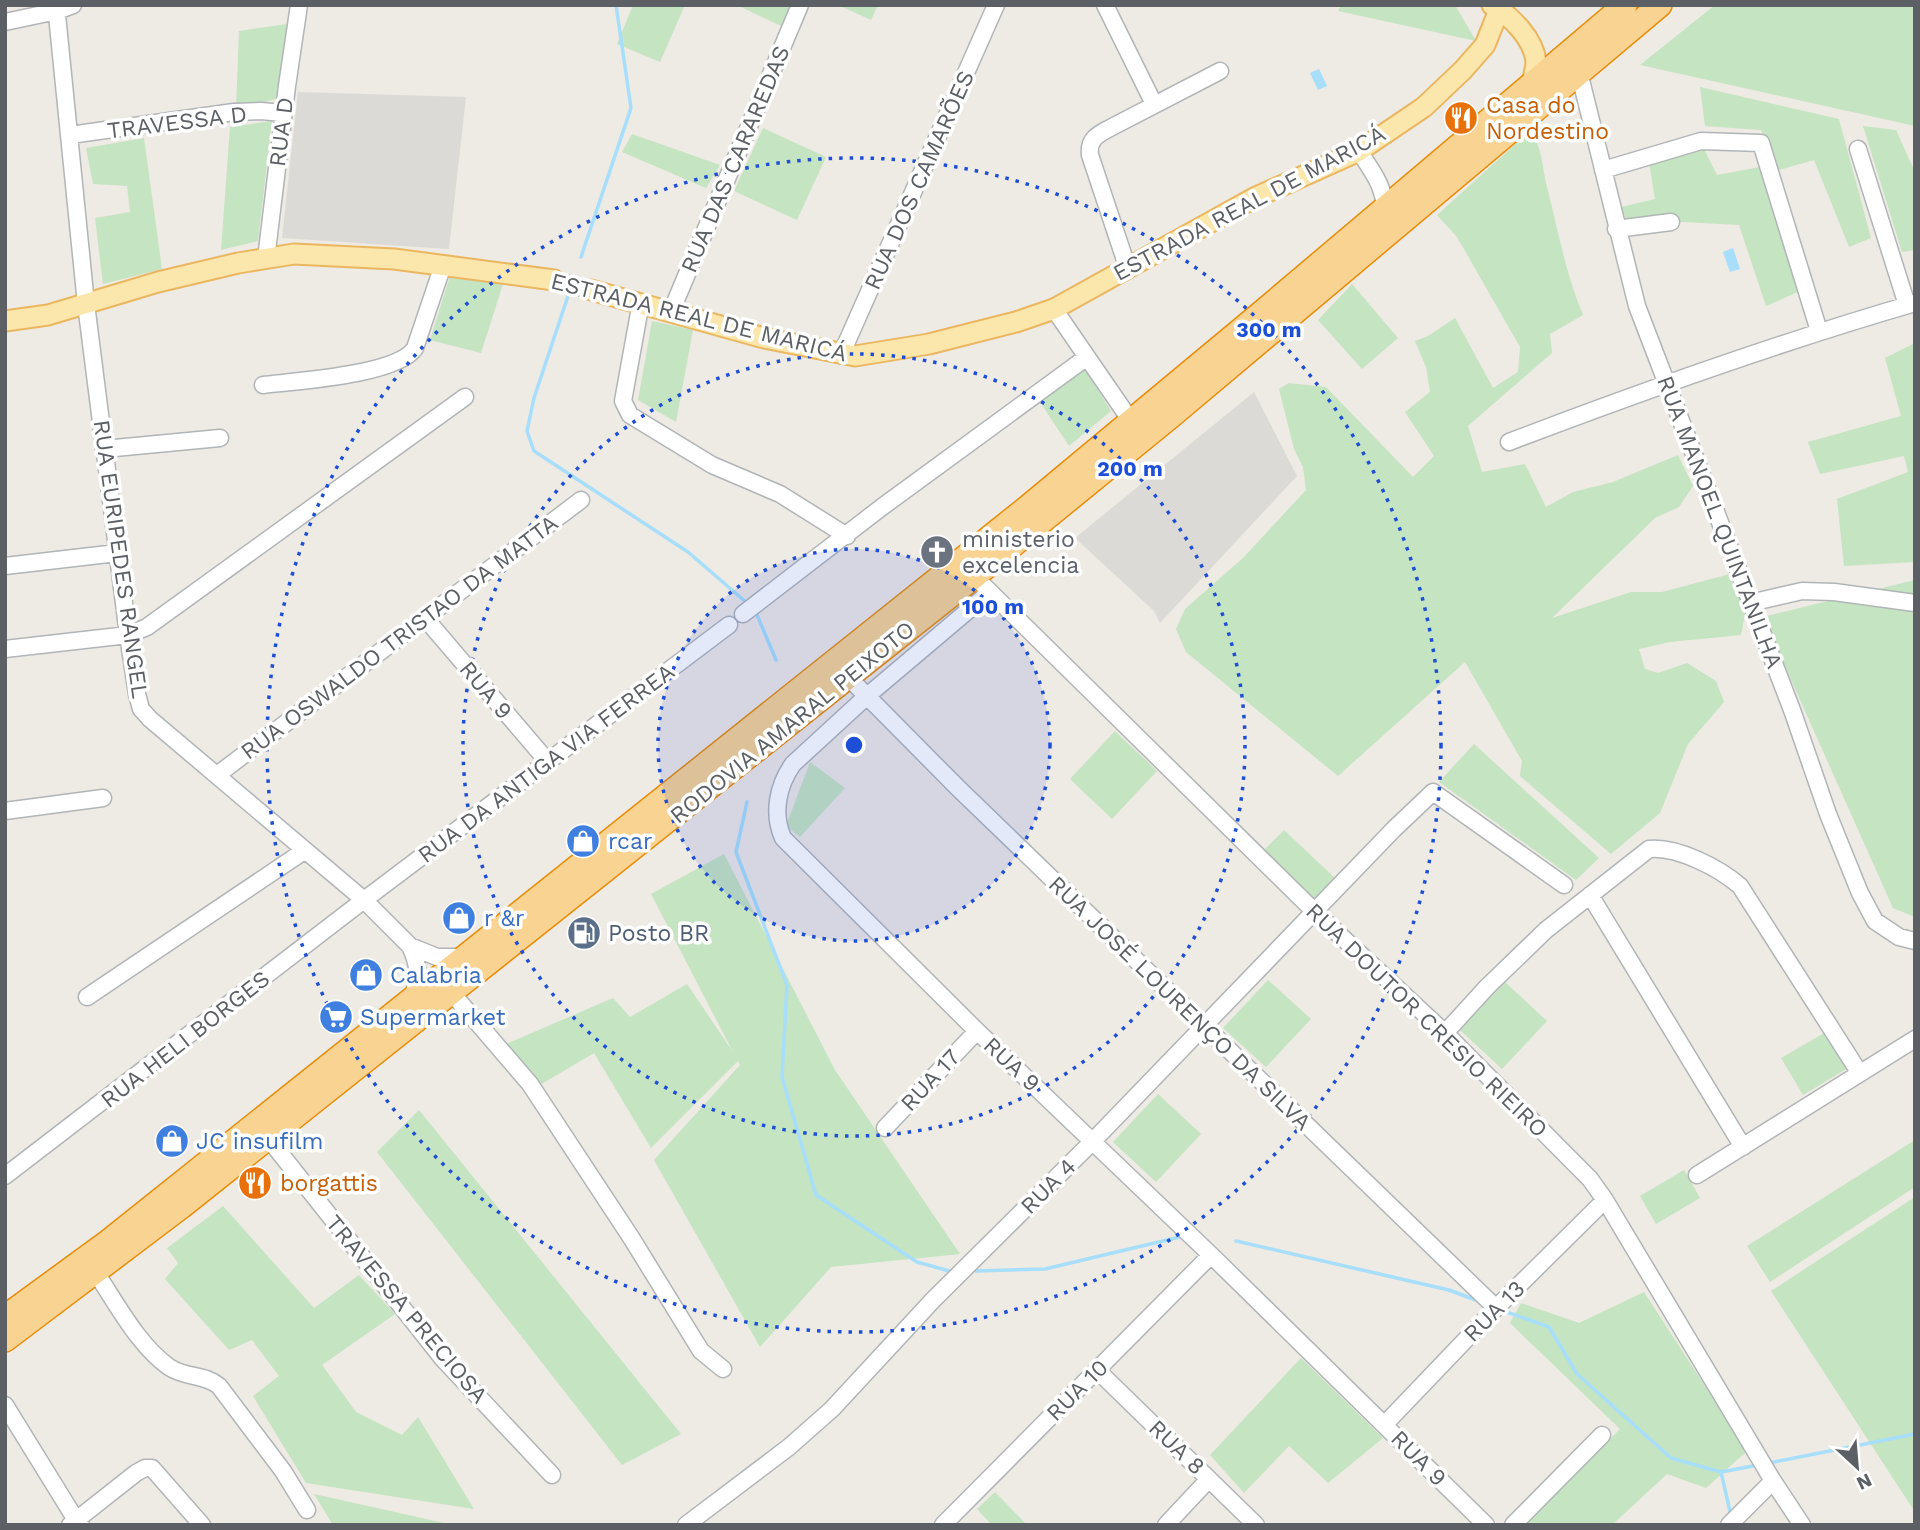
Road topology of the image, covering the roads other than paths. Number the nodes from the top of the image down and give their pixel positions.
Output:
1 (73, 5) edge
2 (299, 5) edge
3 (800, 5) edge
4 (996, 5) edge
5 (1105, 5) edge
6 (1625, 5) edge
7 (1660, 5) edge
8 (1498, 7) edge
9 (57, 8) edge
10 (5, 22) edge
11 (1220, 71) dead end
12 (1579, 72) junction
13 (1532, 84) junction
14 (1154, 104) junction
15 (283, 114) junction
16 (70, 135) junction
17 (1858, 149) dead end
18 (1359, 151) junction
19 (1603, 170) junction
20 (1393, 202) junction
21 (1671, 222) dead end
22 (1616, 229) junction
23 (266, 259) junction
24 (443, 265) junction
25 (1127, 266) junction
26 (554, 280) joint
27 (591, 290) joint
28 (641, 302) junction
29 (86, 304) junction
30 (1911, 304) edge
31 (1054, 309) junction
32 (671, 312) junction
33 (5, 321) edge
34 (1819, 331) junction
35 (841, 355) junction
36 (1087, 357) junction
37 (1666, 383) junction
38 (263, 385) dead end
39 (465, 397) dead end
40 (1131, 421) junction
41 (220, 438) dead end
42 (1509, 442) dead end
43 (104, 449) junction
44 (581, 500) dead end
45 (847, 536) junction
46 (117, 553) junction
47 (5, 566) edge
48 (983, 584) junction
49 (1750, 603) junction
50 (1915, 603) edge
51 (743, 614) dead end
52 (425, 618) junction
53 (729, 625) dead end
54 (128, 635) junction
55 (5, 649) edge
56 (848, 677) junction
57 (867, 696) junction
58 (548, 762) junction
59 (217, 775) junction
60 (103, 797) dead end
61 (5, 811) edge
62 (304, 851) junction
63 (1564, 885) dead end
64 (1590, 895) junction
65 (364, 900) junction
66 (1315, 912) junction
67 (1915, 941) edge
68 (410, 946) junction
69 (463, 957) junction
70 (451, 992) junction
71 (88, 997) dead end
72 (410, 1000) junction
73 (1205, 1026) junction
74 (976, 1031) junction
75 (1445, 1033) junction
76 (1915, 1039) edge
77 (1859, 1072) junction
78 (885, 1128) dead end
79 (268, 1138) junction
80 (1093, 1141) junction
81 (1743, 1147) junction
82 (1697, 1175) dead end
83 (5, 1176) edge
84 (1605, 1200) junction
85 (1211, 1255) junction
86 (96, 1273) junction
87 (1496, 1308) junction
88 (5, 1317) edge
89 (5, 1339) edge
90 (723, 1369) dead end
91 (1097, 1370) junction
92 (5, 1405) edge
93 (1385, 1424) junction
94 (1602, 1434) dead end
95 (1766, 1470) junction
96 (552, 1475) dead end
97 (1209, 1479) junction
98 (307, 1510) dead end
99 (75, 1523) edge
100 (202, 1525) edge
101 (685, 1525) edge
102 (943, 1525) edge
103 (1166, 1525) edge
104 (1256, 1525) edge
105 (1486, 1525) edge
106 (1513, 1525) edge
107 (1729, 1525) edge
108 (1802, 1525) edge

1 - 9 street
2 - 15 street, RUA D
3 - 32 street, RUA DAS CARAREDAS
4 - 35 street, RUA DOS CAMARÕES
5 - 14 street
6 - 13 highway, RODOVIA AMARAL PEIXOTO
7 - 12 highway, RODOVIA AMARAL PEIXOTO
8 - 13 main road
8 - 18 main road, ESTRADA REAL DE MARICÁ
9 - 10 street
9 - 16 street, RUA EURIPEDES RANGEL
11 - 14 street
12 - 19 street, RUA MANOEL QUINTANILHA
12 - 48 highway, RODOVIA AMARAL PEIXOTO
13 - 20 highway, RODOVIA AMARAL PEIXOTO
14 - 25 street
15 - 16 street, TRAVESSA D
15 - 23 street, RUA D
16 - 29 street, RUA EURIPEDES RANGEL
17 - 30 street
18 - 20 street
18 - 25 main road, ESTRADA REAL DE MARICÁ
19 - 22 street, RUA MANOEL QUINTANILHA
19 - 34 street
20 - 40 highway, RODOVIA AMARAL PEIXOTO
21 - 22 street
22 - 37 street, RUA MANOEL QUINTANILHA
23 - 24 main road, ESTRADA REAL DE MARICÁ
23 - 29 main road, ESTRADA REAL DE MARICÁ
24 - 26 main road, ESTRADA REAL DE MARICÁ
24 - 38 street
25 - 31 main road, ESTRADA REAL DE MARICÁ
26 - 27 street, ESTRADA REAL DE MARICÁ
27 - 28 main road, ESTRADA REAL DE MARICÁ
28 - 32 main road, ESTRADA REAL DE MARICÁ
28 - 45 street
29 - 33 main road, ESTRADA REAL DE MARICÁ
29 - 43 street, RUA EURIPEDES RANGEL
30 - 34 street
31 - 35 main road, ESTRADA REAL DE MARICÁ
31 - 36 street
32 - 35 main road, ESTRADA REAL DE MARICÁ
34 - 37 street
36 - 40 street
36 - 45 street
37 - 42 street
37 - 49 street, RUA MANOEL QUINTANILHA
39 - 54 street
40 - 69 highway, RODOVIA AMARAL PEIXOTO
41 - 43 street
43 - 46 street, RUA EURIPEDES RANGEL
44 - 52 street, RUA OSWALDO TRISTAO DA MATTA
45 - 51 street
46 - 47 street
46 - 54 street, RUA EURIPEDES RANGEL
48 - 56 highway, RODOVIA AMARAL PEIXOTO
48 - 57 street, RUA 9
48 - 66 street, RUA DOUTOR CRESIO RIEIRO
49 - 50 street
49 - 67 street, RUA MANOEL QUINTANILHA
52 - 58 street, RUA 9
52 - 59 street, RUA OSWALDO TRISTAO DA MATTA
53 - 58 street, RUA DA ANTIGA VIA FERREA
54 - 55 street
54 - 59 street, RUA EURIPEDES RANGEL
56 - 57 street, RUA JOSÉ LOURENÇO DA SILVA
56 - 70 highway, RODOVIA AMARAL PEIXOTO
57 - 73 street, RUA JOSÉ LOURENÇO DA SILVA
57 - 74 street, RUA 9
58 - 65 street, RUA DA ANTIGA VIA FERREA
59 - 62 street, RUA EURIPEDES RANGEL
60 - 61 street
62 - 65 street, RUA EURIPEDES RANGEL
62 - 71 street
63 - 66 street, RUA 4
64 - 75 street
64 - 77 street
64 - 81 street
65 - 68 street, RUA EURIPEDES RANGEL
65 - 83 street, RUA HELI BORGES
66 - 73 street, RUA 4
66 - 75 street, RUA DOUTOR CRESIO RIEIRO
68 - 69 street, RUA EURIPEDES RANGEL
68 - 72 street
69 - 72 highway, RODOVIA AMARAL PEIXOTO
70 - 79 highway, RODOVIA AMARAL PEIXOTO
70 - 90 street
72 - 88 highway, RODOVIA AMARAL PEIXOTO
73 - 80 street, RUA 4
73 - 87 street, RUA JOSÉ LOURENÇO DA SILVA
74 - 78 street, RUA 17
74 - 80 street, RUA 9
75 - 84 street, RUA DOUTOR CRESIO RIEIRO
76 - 77 street
77 - 81 street
79 - 86 highway, RODOVIA AMARAL PEIXOTO
79 - 96 street, TRAVESSA PRECIOSA
80 - 85 street, RUA 9
80 - 101 street, RUA 4
81 - 82 street
84 - 87 street, RUA 13
84 - 95 street, RUA DOUTOR CRESIO RIEIRO
85 - 91 street, RUA 10
85 - 93 street, RUA 9
86 - 89 highway, RODOVIA AMARAL PEIXOTO
86 - 98 street
87 - 93 street, RUA 13
91 - 97 street, RUA 8
91 - 102 street, RUA 10
92 - 99 street
93 - 105 street, RUA 9
94 - 106 street
95 - 107 street
95 - 108 street, RUA DOUTOR CRESIO RIEIRO
97 - 103 street
97 - 104 street, RUA 8
99 - 100 street

